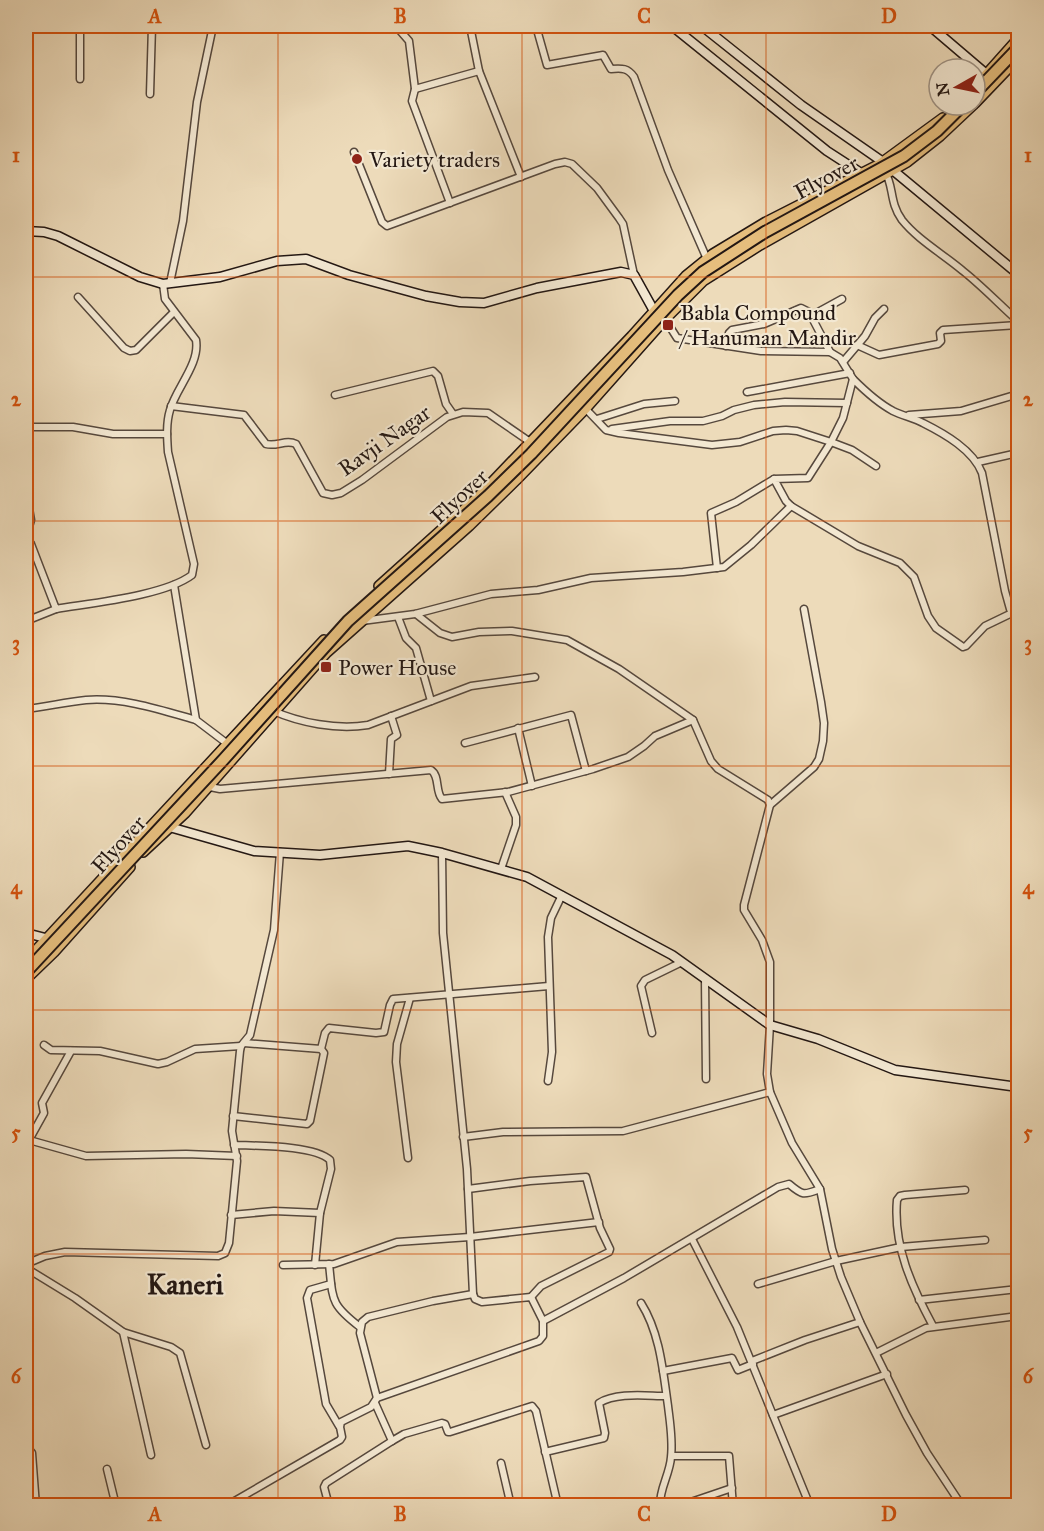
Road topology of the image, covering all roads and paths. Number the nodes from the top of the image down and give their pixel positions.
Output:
1 (29, 26) edge
2 (80, 26) edge
3 (152, 26) edge
4 (213, 26) edge
5 (396, 26) edge
6 (470, 26) edge
7 (536, 26) edge
8 (672, 26) edge
9 (702, 26) edge
10 (930, 26) edge
11 (1018, 39) edge
12 (1018, 48) edge
13 (966, 57) edge
14 (1018, 58) edge
15 (479, 71) junction
16 (987, 73) edge
17 (987, 75) edge
18 (80, 79) dead end
19 (987, 80) edge
20 (996, 82) junction
21 (415, 89) junction
22 (987, 91) edge
23 (150, 94) dead end
24 (29, 115) dead end
25 (944, 117) edge
26 (951, 117) edge
27 (960, 117) edge
28 (354, 152) dead end
29 (882, 163) junction
30 (889, 172) junction
31 (861, 173) junction
32 (521, 177) junction
33 (450, 203) junction
34 (26, 231) edge
35 (707, 259) junction
36 (1018, 274) edge
37 (634, 275) junction
38 (167, 283) junction
39 (78, 297) dead end
40 (842, 299) dead end
41 (884, 309) dead end
42 (654, 311) junction
43 (174, 312) junction
44 (811, 316) junction
45 (665, 319) junction
46 (1018, 323) edge
47 (857, 345) junction
48 (726, 346) junction
49 (830, 352) junction
50 (843, 362) junction
51 (852, 376) junction
52 (747, 393) dead end
53 (1018, 394) edge
54 (335, 395) dead end
55 (574, 398) junction
56 (675, 401) dead end
57 (847, 403) junction
58 (171, 406) junction
59 (586, 408) junction
60 (453, 414) junction
61 (905, 416) junction
62 (597, 419) junction
63 (26, 427) edge
64 (606, 430) junction
65 (167, 434) junction
66 (831, 442) junction
67 (531, 443) junction
68 (543, 452) junction
69 (1018, 453) edge
70 (978, 462) junction
71 (876, 466) dead end
72 (774, 479) junction
73 (26, 491) edge
74 (791, 506) junction
75 (26, 537) edge
76 (717, 568) junction
77 (174, 585) junction
78 (56, 609) junction
79 (804, 609) dead end
80 (350, 613) junction
81 (1012, 613) junction
82 (416, 614) junction
83 (398, 617) junction
84 (26, 621) edge
85 (361, 622) junction
86 (1018, 624) edge
87 (535, 677) dead end
88 (431, 701) junction
89 (263, 706) junction
90 (26, 709) edge
91 (275, 712) junction
92 (391, 716) junction
93 (196, 720) junction
94 (693, 720) junction
95 (518, 728) junction
96 (465, 743) dead end
97 (228, 744) junction
98 (239, 752) junction
99 (586, 771) junction
100 (388, 774) junction
101 (194, 781) junction
102 (532, 786) junction
103 (208, 788) junction
104 (505, 792) junction
105 (770, 805) junction
106 (156, 822) junction
107 (170, 827) junction
108 (280, 852) junction
109 (442, 853) junction
110 (501, 869) junction
111 (562, 895) junction
112 (26, 933) edge
113 (48, 938) junction
114 (62, 943) junction
115 (26, 961) edge
116 (682, 962) junction
117 (26, 972) edge
118 (705, 978) junction
119 (26, 980) edge
120 (549, 986) junction
121 (449, 995) junction
122 (410, 998) junction
123 (770, 1025) junction
124 (652, 1033) dead end
125 (243, 1044) junction
126 (44, 1045) dead end
127 (321, 1049) junction
128 (71, 1051) junction
129 (706, 1079) dead end
130 (548, 1082) dead end
131 (1018, 1087) edge
132 (770, 1092) junction
133 (233, 1116) junction
134 (463, 1137) junction
135 (29, 1140) junction
136 (234, 1145) junction
137 (26, 1152) edge
138 (237, 1156) junction
139 (408, 1158) dead end
140 (468, 1189) junction
141 (820, 1189) junction
142 (965, 1190) dead end
143 (320, 1213) junction
144 (231, 1215) junction
145 (599, 1222) junction
146 (470, 1237) junction
147 (692, 1239) junction
148 (985, 1240) dead end
149 (901, 1247) junction
150 (836, 1261) junction
151 (284, 1264) dead end
152 (329, 1264) junction
153 (315, 1265) junction
154 (26, 1266) edge
155 (331, 1284) junction
156 (758, 1284) dead end
157 (1018, 1288) edge
158 (472, 1294) junction
159 (531, 1297) junction
160 (919, 1300) junction
161 (641, 1303) dead end
162 (1018, 1316) edge
163 (543, 1321) junction
164 (860, 1322) junction
165 (933, 1326) junction
166 (360, 1327) junction
167 (123, 1332) junction
168 (876, 1353) junction
169 (753, 1363) junction
170 (663, 1371) junction
171 (887, 1374) junction
172 (666, 1396) junction
173 (376, 1400) junction
174 (774, 1415) junction
175 (340, 1427) junction
176 (392, 1441) junction
177 (206, 1445) dead end
178 (26, 1446) edge
179 (545, 1452) junction
180 (151, 1455) dead end
181 (672, 1456) junction
182 (501, 1463) dead end
183 (107, 1469) dead end
184 (732, 1488) junction
185 (36, 1506) edge
186 (116, 1506) edge
187 (226, 1506) edge
188 (329, 1506) edge
189 (511, 1506) edge
190 (558, 1506) edge
191 (660, 1506) edge
192 (679, 1506) edge
193 (733, 1506) edge
194 (810, 1506) edge
195 (962, 1506) edge

1 - 24 street
2 - 18 street
3 - 23 street
4 - 38 street
5 - 21 street
6 - 15 street
7 - 35 street
8 - 31 street
9 - 29 street
10 - 13 street
11 - 16 main road
12 - 19 highway, bridge
14 - 20 main road
15 - 21 street
15 - 32 street
17 - 20 street
20 - 22 main road
21 - 33 street
25 - 29 main road
26 - 117 highway, Flyover, bridge
27 - 30 main road
28 - 33 street
29 - 30 street
29 - 31 main road
30 - 36 street
30 - 45 main road
30 - 46 street
31 - 35 main road
32 - 33 street
32 - 37 street
34 - 38 street
35 - 42 main road
37 - 38 street
37 - 42 street
38 - 43 street
39 - 43 street
40 - 44 street
41 - 47 street
42 - 45 street
42 - 55 main road
43 - 58 street
44 - 48 street
44 - 49 street
45 - 48 street
45 - 59 main road
46 - 47 street
47 - 50 street
48 - 49 street
49 - 50 street
50 - 51 street
51 - 52 street
51 - 57 street
51 - 61 street
53 - 61 street
54 - 60 street
55 - 59 street
55 - 67 main road
56 - 62 street
57 - 64 street
57 - 66 street
58 - 60 street, Ravji Nagar
58 - 65 street
59 - 62 street
59 - 68 main road
60 - 67 street, Ravji Nagar
61 - 70 street
62 - 64 street
63 - 65 street
64 - 66 street
65 - 77 street
66 - 71 street
66 - 72 street
67 - 68 street, Ravji Nagar
67 - 80 main road
68 - 85 main road
69 - 70 street
70 - 81 street
72 - 74 street
72 - 76 street
73 - 75 street
74 - 76 street
74 - 81 street
75 - 78 street
76 - 82 street
77 - 78 street
77 - 93 street
78 - 84 street
79 - 105 street
80 - 85 street
80 - 89 main road
81 - 86 street
82 - 83 street
82 - 94 street
83 - 85 street
83 - 88 street
85 - 91 main road
87 - 88 street
88 - 92 street
89 - 91 street
89 - 97 main road
90 - 93 street
91 - 92 street
91 - 98 main road
92 - 100 street
93 - 97 street
94 - 99 street
94 - 105 street
95 - 96 street
95 - 99 street
95 - 102 street
97 - 98 street
97 - 101 main road
98 - 103 main road
99 - 102 street
100 - 103 street
100 - 104 street
101 - 103 street
101 - 106 main road
102 - 104 street
103 - 107 main road
104 - 110 street
105 - 123 street
106 - 107 street
106 - 113 main road
107 - 108 street
107 - 114 main road
108 - 109 street
108 - 125 street
109 - 110 street
109 - 121 street
110 - 111 street
111 - 116 street
111 - 120 street
112 - 113 street
113 - 114 street
113 - 115 main road
114 - 119 main road
116 - 118 street
116 - 124 street
118 - 123 street
118 - 129 street
120 - 121 street
120 - 130 street
121 - 122 street
121 - 134 street
122 - 127 street
122 - 139 street
123 - 131 street
123 - 132 street
125 - 127 street
125 - 128 street
125 - 133 street
126 - 128 street
127 - 133 street
128 - 135 street
132 - 134 street
132 - 141 street
133 - 136 street
134 - 140 street
135 - 137 street
135 - 138 street
136 - 138 street
136 - 143 street
138 - 144 street
140 - 145 street
140 - 146 street
141 - 147 street
141 - 150 street
142 - 149 street
143 - 144 street
143 - 153 street
144 - 154 street
145 - 146 street
145 - 159 street
146 - 152 street
146 - 158 street
147 - 163 street
147 - 169 street
148 - 149 street
149 - 150 street
149 - 160 street
150 - 156 street
150 - 164 street
151 - 153 street
152 - 153 street
152 - 155 street
154 - 167 street
155 - 166 street
155 - 175 street
157 - 160 street
158 - 159 street
158 - 166 street
159 - 163 street
160 - 165 street
161 - 170 street
162 - 165 street
163 - 173 street
164 - 168 street
164 - 169 street
165 - 168 street
166 - 173 street
167 - 177 street
167 - 180 street
168 - 171 street
169 - 170 street
169 - 174 street
170 - 172 street
171 - 174 street
171 - 195 street
172 - 179 street
172 - 181 street
173 - 175 street
173 - 176 street
174 - 194 street
175 - 187 street
176 - 179 street
176 - 188 street
178 - 185 street
179 - 190 street
181 - 184 street
181 - 191 street
182 - 189 street
183 - 186 street
184 - 192 street
184 - 193 street

